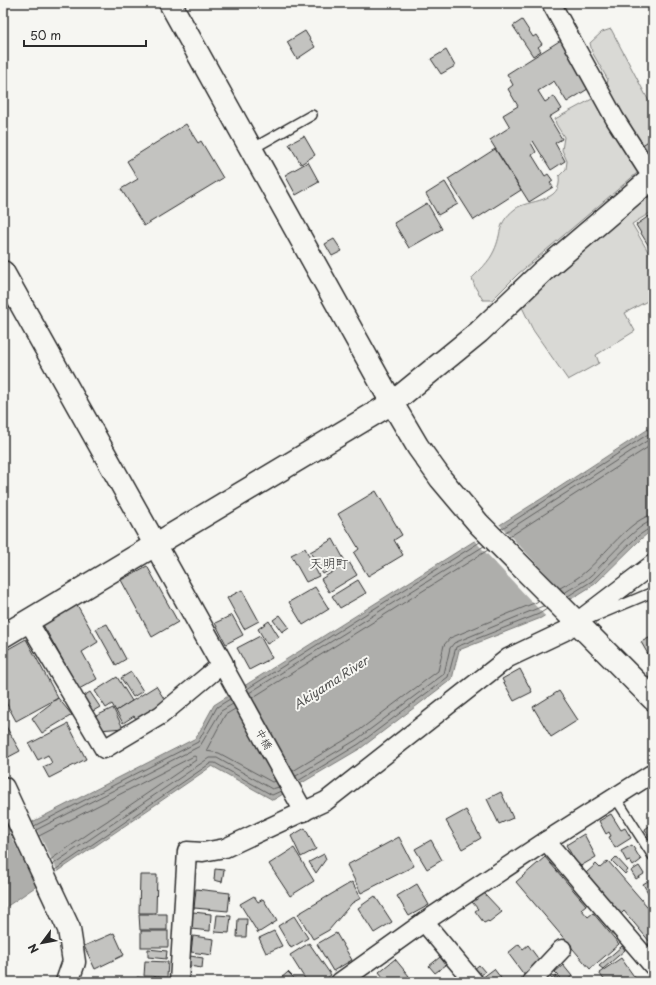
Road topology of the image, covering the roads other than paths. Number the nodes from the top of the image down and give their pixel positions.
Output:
1 (170, 3) edge
2 (552, 3) edge
3 (312, 115) dead end
4 (252, 148) junction
5 (653, 177) edge
6 (3, 272) edge
7 (392, 403) junction
8 (155, 545) junction
9 (653, 564) edge
10 (653, 592) edge
11 (572, 620) junction
12 (28, 621) junction
13 (3, 636) edge
14 (226, 671) junction
15 (653, 699) edge
16 (653, 773) edge
17 (6, 794) edge
18 (615, 797) junction
19 (301, 806) junction
20 (546, 841) junction
21 (653, 856) edge
22 (424, 922) junction
23 (562, 949) dead end
24 (653, 966) edge
25 (67, 982) edge
26 (179, 982) edge
27 (340, 982) edge
28 (474, 982) edge
29 (531, 982) edge

1 - 4 street
2 - 5 street
3 - 4 lane
4 - 7 street
5 - 7 street
6 - 8 street
7 - 8 street
7 - 11 street
8 - 12 street
8 - 14 street
9 - 11 street
10 - 11 lane
11 - 15 street
11 - 19 street
12 - 13 street
12 - 14 street
14 - 19 street, 中橋
16 - 18 street
17 - 25 street
18 - 20 street
18 - 21 lane
19 - 26 street
20 - 22 street
20 - 24 street
22 - 27 street
22 - 28 street
23 - 29 street

